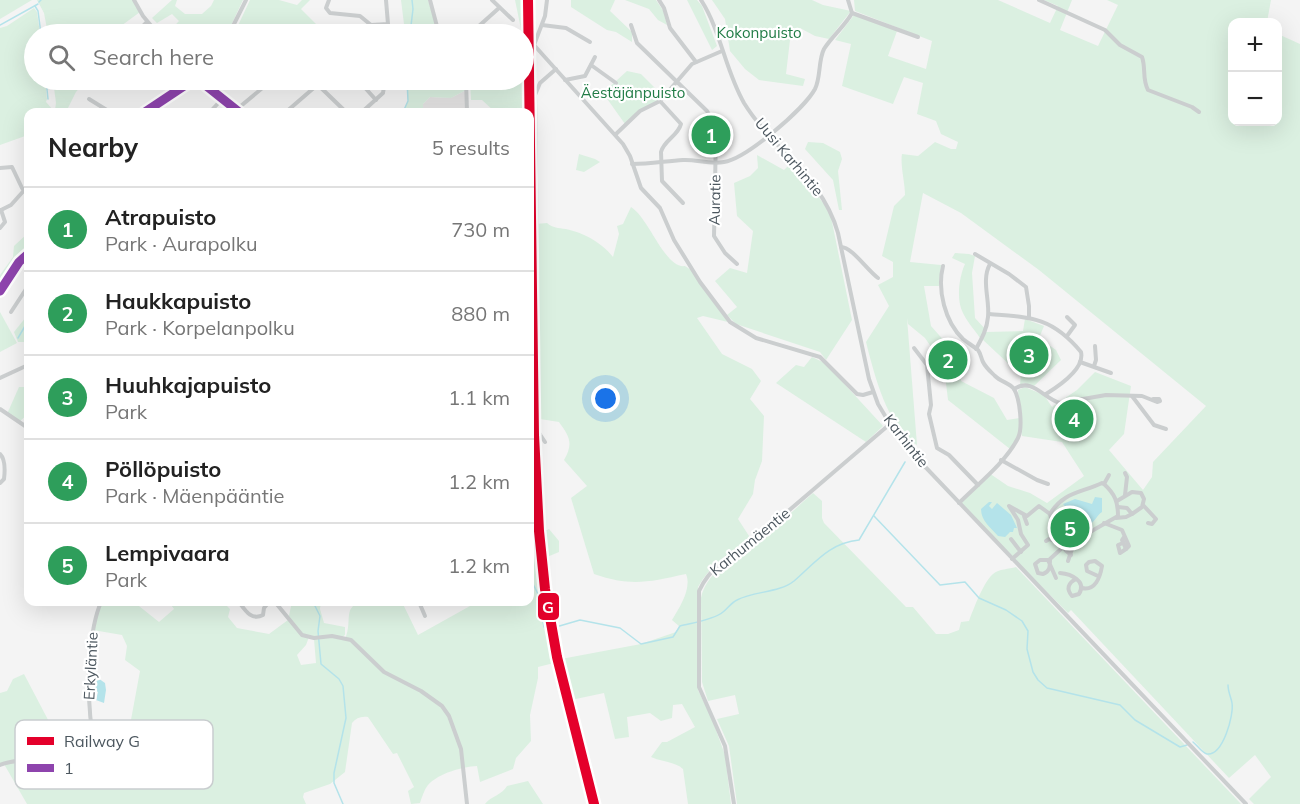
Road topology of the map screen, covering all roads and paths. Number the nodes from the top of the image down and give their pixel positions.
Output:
1 (134, 0) edge
2 (246, 0) edge
3 (328, 0) edge
4 (386, 0) edge
5 (430, 0) edge
6 (492, 0) edge
7 (547, 0) edge
8 (659, 0) edge
9 (701, 0) edge
10 (848, 0) edge
11 (1039, 0) edge
12 (499, 8) junction
13 (852, 13) junction
14 (513, 20) dead end
15 (147, 22) edge
16 (234, 24) edge
17 (372, 24) edge
18 (388, 24) edge
19 (436, 24) edge
20 (481, 24) edge
21 (542, 25) junction
22 (631, 25) dead end
23 (918, 36) dead end
24 (590, 42) dead end
25 (722, 51) junction
26 (595, 57) dead end
27 (696, 62) junction
28 (591, 65) junction
29 (555, 69) junction
30 (565, 80) junction
31 (616, 83) dead end
32 (677, 83) junction
33 (176, 90) edge
34 (212, 90) edge
35 (261, 90) edge
36 (309, 90) edge
37 (325, 90) edge
38 (367, 90) edge
39 (383, 90) edge
40 (466, 90) edge
41 (214, 92) joint
42 (89, 99) dead end
43 (222, 99) junction
44 (376, 100) junction
45 (660, 101) junction
46 (104, 108) edge
47 (152, 108) edge
48 (214, 108) edge
49 (232, 108) edge
50 (241, 108) edge
51 (290, 108) edge
52 (342, 108) edge
53 (367, 108) edge
54 (467, 108) edge
55 (1199, 112) dead end
56 (616, 134) junction
57 (770, 134) junction
58 (661, 163) junction
59 (716, 163) junction
60 (632, 164) junction
61 (0, 168) edge
62 (24, 188) edge
63 (24, 194) edge
64 (683, 203) dead end
65 (0, 210) edge
66 (0, 228) edge
67 (841, 247) junction
68 (975, 254) dead end
69 (24, 258) edge
70 (737, 264) dead end
71 (990, 264) junction
72 (943, 266) dead end
73 (878, 278) dead end
74 (0, 291) edge
75 (24, 292) edge
76 (11, 312) dead end
77 (989, 314) junction
78 (1029, 316) junction
79 (1067, 317) dead end
80 (1066, 336) junction
81 (1095, 346) dead end
82 (914, 348) dead end
83 (976, 348) junction
84 (1080, 362) junction
85 (1094, 366) junction
86 (24, 367) edge
87 (1111, 373) dead end
88 (0, 378) edge
89 (1014, 389) junction
90 (873, 392) junction
91 (1046, 394) junction
92 (1133, 396) junction
93 (1153, 399) dead end
94 (0, 409) edge
95 (890, 424) junction
96 (24, 425) edge
97 (1166, 429) dead end
98 (545, 442) dead end
99 (0, 454) edge
100 (1001, 460) junction
101 (1125, 473) dead end
102 (1109, 475) dead end
103 (0, 483) edge
104 (1048, 484) dead end
105 (1104, 484) junction
106 (978, 485) junction
107 (1125, 496) junction
108 (1117, 501) junction
109 (959, 503) junction
110 (1143, 505) junction
111 (1118, 507) junction
112 (1050, 514) junction
113 (1132, 514) junction
114 (1024, 516) junction
115 (1116, 518) junction
116 (1074, 522) dead end
117 (1104, 523) junction
118 (1148, 523) dead end
119 (1027, 524) dead end
120 (1124, 537) junction
121 (1011, 539) dead end
122 (1046, 541) dead end
123 (1058, 541) junction
124 (1123, 543) junction
125 (1062, 548) junction
126 (1073, 548) junction
127 (1126, 549) junction
128 (1021, 552) junction
129 (1071, 555) junction
130 (1012, 559) junction
131 (1068, 561) dead end
132 (1050, 564) junction
133 (1109, 564) dead end
134 (1102, 566) junction
135 (1060, 573) dead end
136 (1098, 576) junction
137 (1056, 578) dead end
138 (1076, 579) junction
139 (1082, 588) junction
140 (99, 606) edge
141 (242, 606) edge
142 (266, 606) edge
143 (278, 606) edge
144 (421, 606) edge
145 (425, 616) dead end
146 (91, 720) edge
147 (15, 762) edge
148 (0, 765) edge
149 (467, 804) edge
150 (734, 804) edge
151 (1246, 804) edge

1 - 15 street
2 - 16 street
3 - 17 street
4 - 18 street
5 - 19 street
6 - 12 street
7 - 21 street
8 - 27 street
9 - 25 street, Uusi Karhintie
10 - 13 street
11 - 55 street
12 - 14 street
12 - 20 street
13 - 23 street
13 - 57 street
21 - 24 street
21 - 29 street
22 - 32 street
25 - 27 street
25 - 57 street, Uusi Karhintie
26 - 28 street
27 - 32 street
28 - 30 street
28 - 31 street
29 - 30 street
29 - 98 street
30 - 56 street
32 - 45 street
32 - 59 street, Auratie
33 - 47 street
34 - 41 street
35 - 50 street
36 - 51 street
37 - 52 street
38 - 44 street
39 - 44 street
40 - 54 street
41 - 43 street
42 - 46 street
43 - 48 street
43 - 49 street
44 - 53 street
45 - 56 street
45 - 58 street
56 - 60 street
57 - 59 street
57 - 67 street, Uusi Karhintie
58 - 59 street
58 - 60 street
58 - 64 street
59 - 70 street, Auratie
60 - 90 street
61 - 62 street
63 - 65 street
65 - 66 street
67 - 73 street
67 - 90 street, Uusi Karhintie
68 - 71 street
69 - 74 street
71 - 77 street
71 - 78 street
72 - 83 street
75 - 76 street
77 - 78 street
77 - 83 street
78 - 80 street
79 - 80 street
80 - 84 street
81 - 85 street
82 - 106 street
83 - 89 street
84 - 85 street
84 - 91 street
85 - 87 street
86 - 88 street
89 - 91 street
89 - 100 street
90 - 95 street, Karhintie
91 - 92 street
92 - 93 street
92 - 97 street
94 - 96 street
95 - 109 street, Karhintie
95 - 150 street, Karhumäentie
99 - 103 street
100 - 104 street
100 - 106 street
101 - 107 street
102 - 105 street
105 - 108 street
105 - 112 street
106 - 109 street
107 - 108 street
107 - 110 street
108 - 111 street
109 - 130 street, Karhintie
110 - 113 street
110 - 118 street
111 - 113 street
111 - 115 street
112 - 114 street
112 - 123 street
113 - 115 street
114 - 119 street
114 - 128 street
115 - 117 street
116 - 126 street
117 - 120 street
117 - 126 street
120 - 124 street
120 - 127 street
121 - 128 street
122 - 123 street
123 - 125 street
124 - 127 street
124 - 127 street
125 - 129 street
125 - 132 street
126 - 129 street
128 - 130 street
129 - 131 street
130 - 151 street, Karhintie
132 - 132 street
132 - 137 street
133 - 134 street
134 - 136 street
134 - 136 street
135 - 138 street
136 - 139 street
138 - 139 street
138 - 139 street
140 - 146 street, Erkyläntie
141 - 142 street
143 - 149 street
144 - 145 street
147 - 148 street, Erkyläntie

